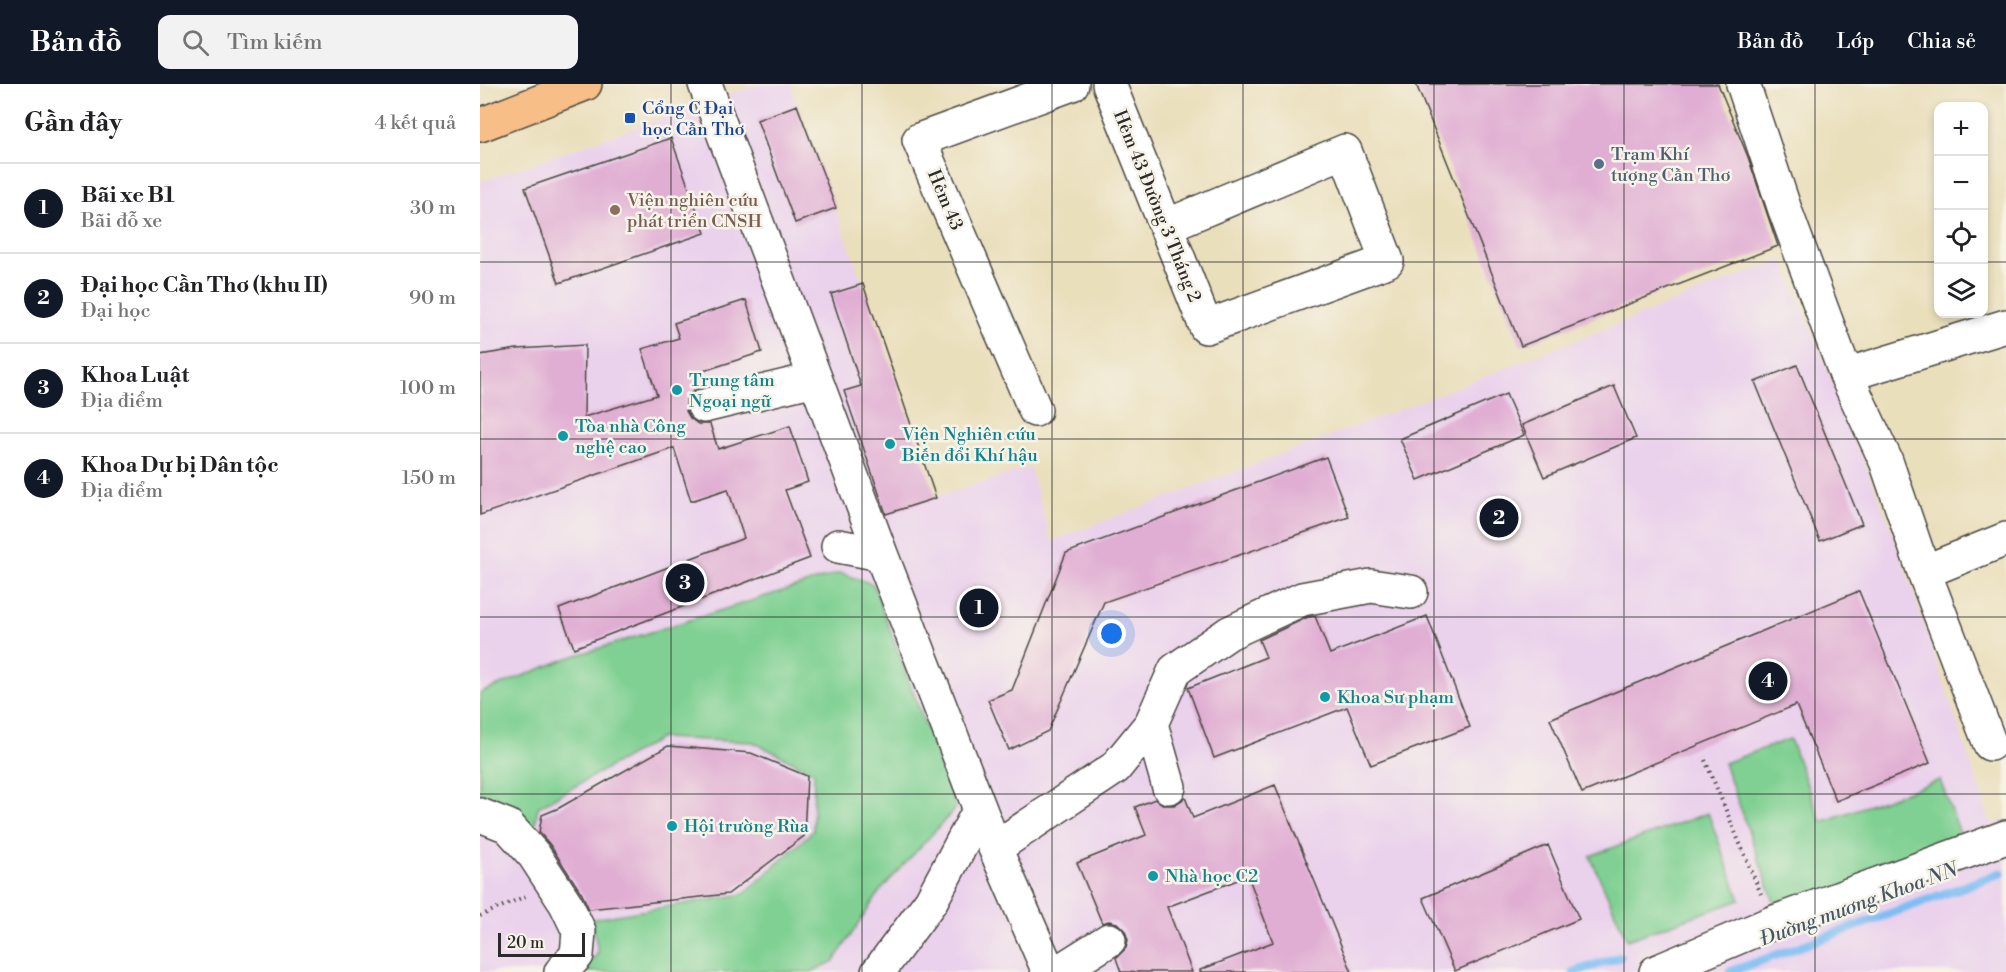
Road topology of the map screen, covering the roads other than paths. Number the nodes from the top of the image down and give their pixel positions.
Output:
1 (585, 84) edge
2 (705, 84) edge
3 (1072, 84) edge
4 (1109, 84) edge
5 (1743, 84) edge
6 (480, 124) edge
7 (1166, 226) junction
8 (2006, 326) edge
9 (1846, 375) junction
10 (815, 380) junction
11 (704, 406) dead end
12 (1035, 410) dead end
13 (2006, 539) edge
14 (838, 546) dead end
15 (881, 554) junction
16 (1924, 572) junction
17 (1411, 592) dead end
18 (1151, 724) junction
19 (1990, 744) dead end
20 (1169, 787) dead end
21 (980, 809) junction
22 (480, 815) edge
23 (2006, 837) edge
24 (994, 848) junction
25 (1108, 940) dead end
26 (561, 972) edge
27 (878, 972) edge
28 (1049, 972) edge
29 (1058, 972) edge
30 (1656, 972) edge

1 - 6 highway
2 - 10 street
3 - 12 street, Hẻm 43
4 - 7 street, Hẻm 43 Đường 3 Tháng 2
5 - 9 street
7 - 7 street, Hẻm 43 Đường 3 Tháng 2
8 - 9 street
9 - 16 street
10 - 11 street
10 - 15 street
13 - 16 street
14 - 15 street
15 - 21 street
16 - 19 street
17 - 18 street
18 - 20 street
18 - 24 street
21 - 24 street
21 - 27 street
22 - 26 street
23 - 30 street
24 - 28 street
25 - 29 street

